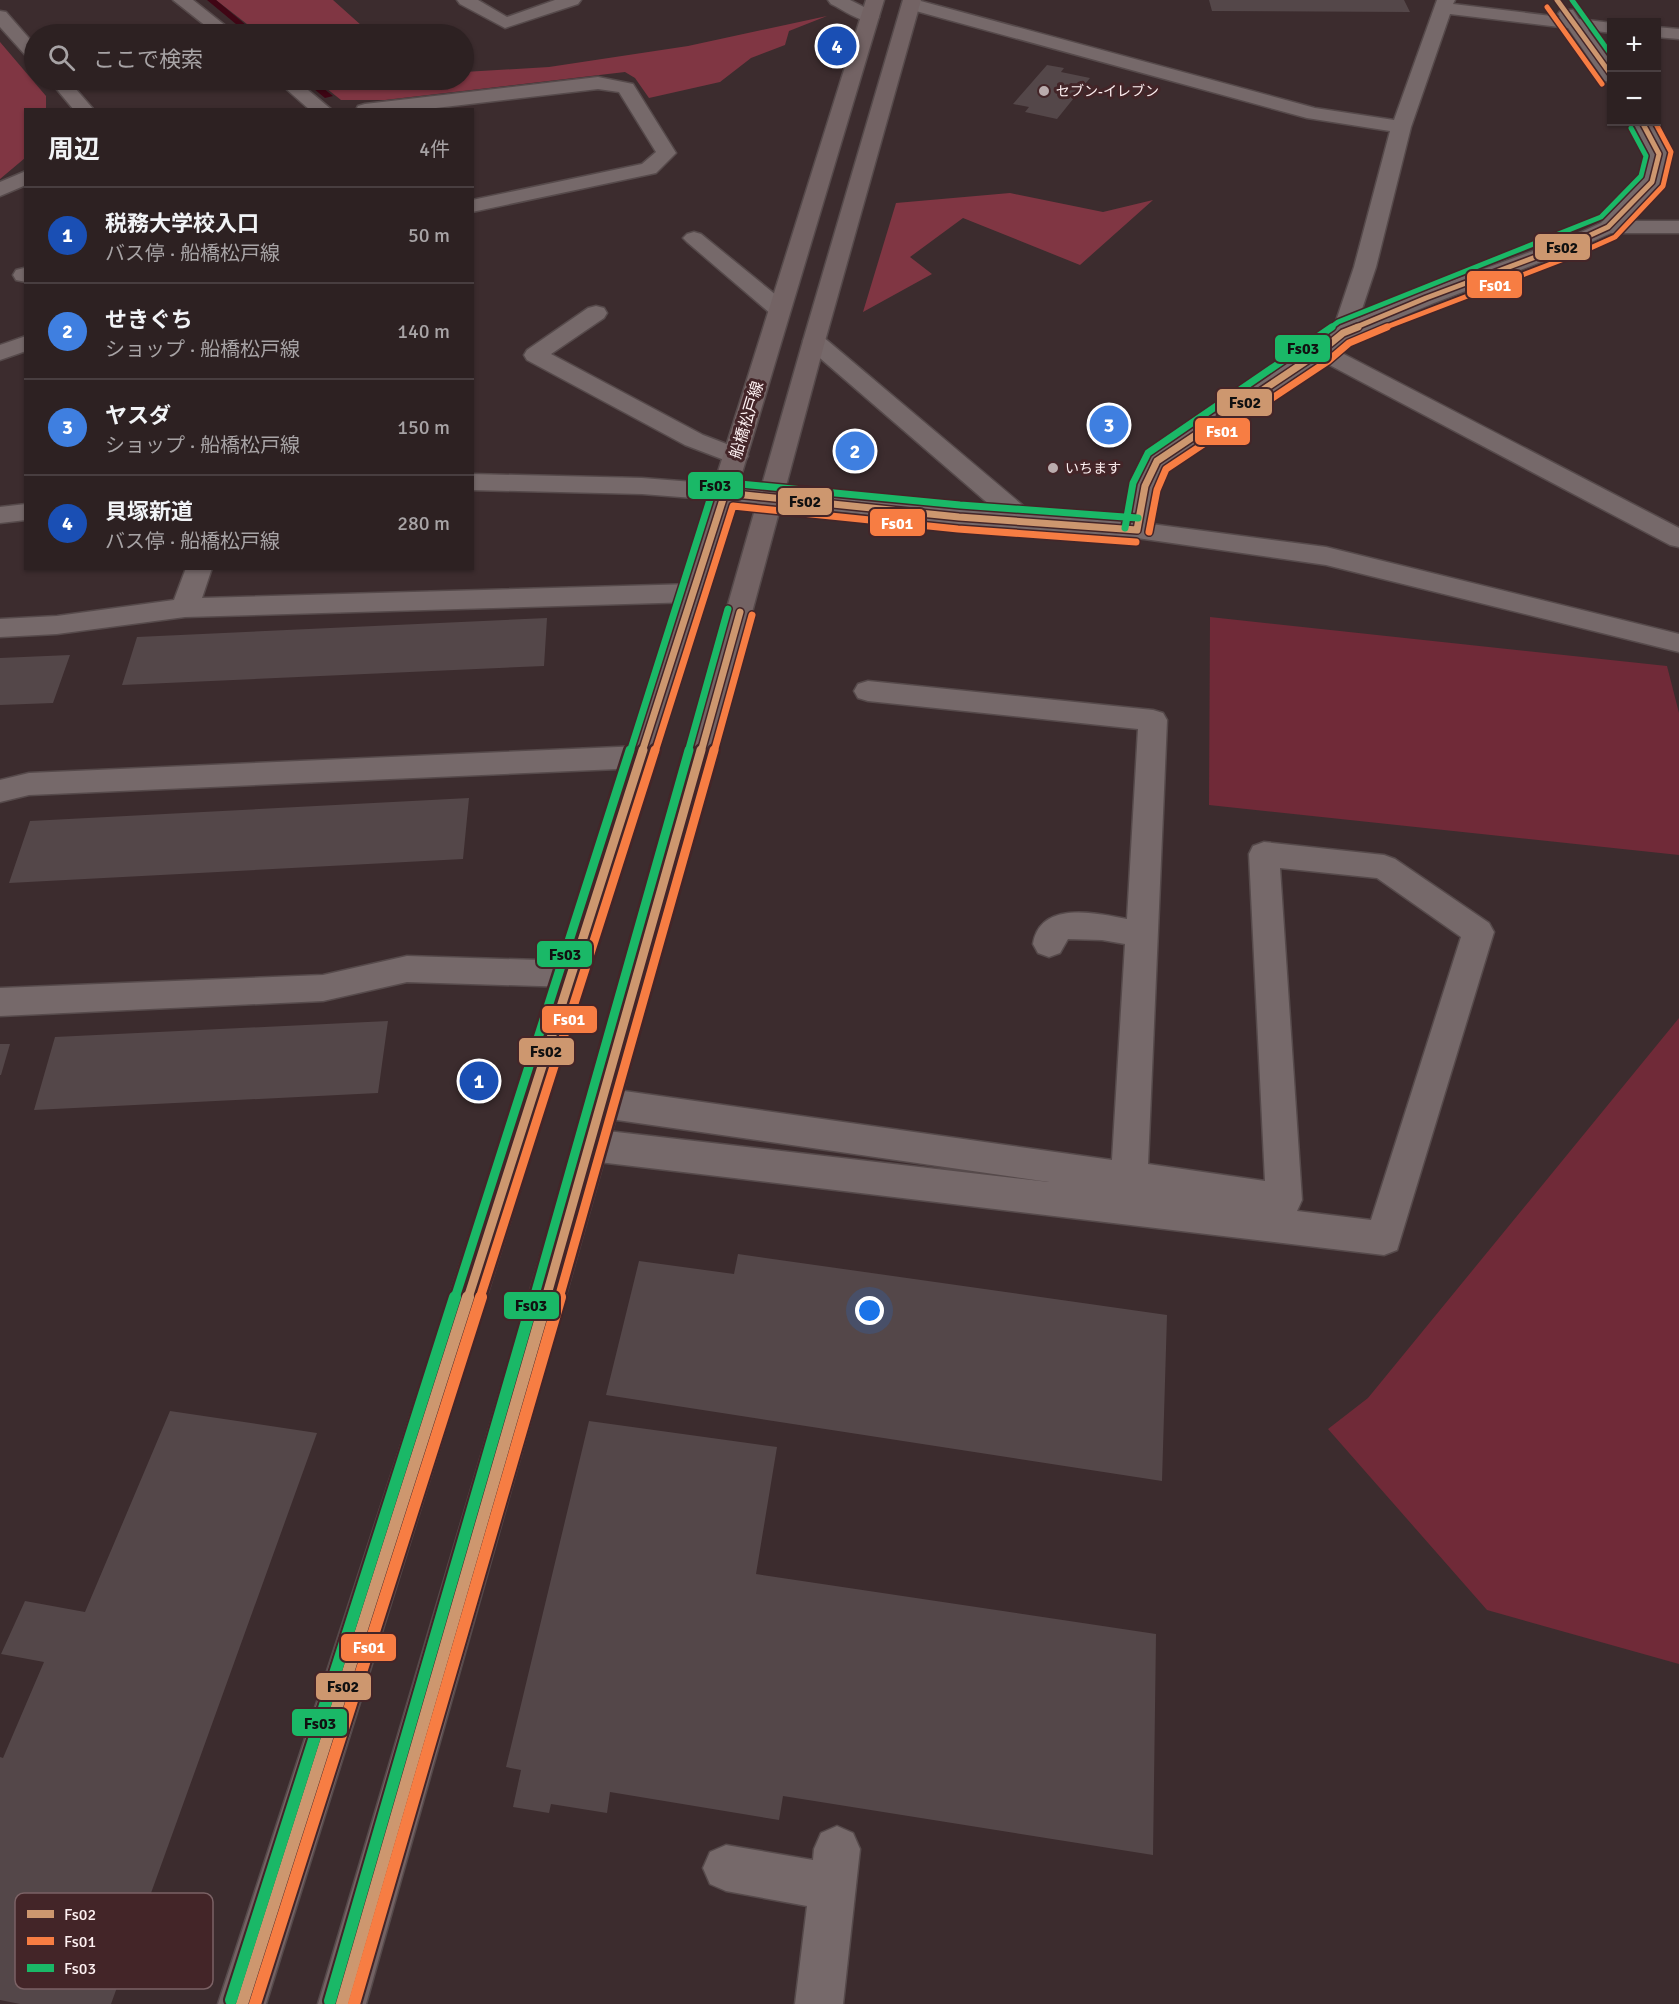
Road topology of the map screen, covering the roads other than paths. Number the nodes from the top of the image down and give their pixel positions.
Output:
1 (182, 0) edge
2 (466, 0) edge
3 (572, 0) edge
4 (837, 0) edge
5 (1557, 0) edge
6 (912, 2) edge
7 (1444, 4) edge
8 (3, 8) edge
9 (872, 9) edge
10 (214, 24) edge
11 (1576, 26) junction
12 (1607, 28) edge
13 (1661, 32) edge
14 (1679, 34) edge
15 (24, 39) edge
16 (1608, 72) edge
17 (298, 90) edge
18 (320, 108) edge
19 (382, 108) edge
20 (1644, 126) edge
21 (1401, 128) junction
22 (24, 178) edge
23 (0, 190) edge
24 (474, 206) edge
25 (1608, 227) junction
26 (1679, 227) edge
27 (694, 238) dead end
28 (779, 309) junction
29 (596, 313) dead end
30 (1343, 333) junction
31 (814, 340) junction
32 (24, 344) edge
33 (1321, 351) junction
34 (0, 353) edge
35 (736, 456) junction
36 (474, 482) edge
37 (725, 493) junction
38 (772, 496) junction
39 (24, 512) edge
40 (0, 514) edge
41 (1026, 522) junction
42 (1137, 530) junction
43 (1679, 539) edge
44 (198, 570) edge
45 (693, 593) junction
46 (185, 608) junction
47 (0, 628) edge
48 (1679, 643) edge
49 (868, 690) dead end
50 (641, 757) junction
51 (0, 791) edge
52 (1142, 935) junction
53 (1049, 944) dead end
54 (571, 974) junction
55 (0, 1002) edge
56 (603, 1103) junction
57 (590, 1145) junction
58 (1129, 1179) junction
59 (726, 1868) dead end
60 (242, 2004) edge
61 (342, 2004) edge
62 (819, 2004) edge

1 - 10 street
2 - 3 street
4 - 9 street
5 - 11 street
6 - 21 street
6 - 31 main road
7 - 11 street
7 - 21 street
8 - 15 street
9 - 28 main road, 船橋松戸線
11 - 12 street
11 - 16 street
13 - 14 street
17 - 18 street
19 - 24 street
20 - 25 street
21 - 30 street
22 - 23 street
25 - 26 street
25 - 30 street
27 - 28 street
28 - 35 main road, 船橋松戸線
29 - 35 street
30 - 33 street
31 - 38 main road
31 - 41 street
32 - 34 street
33 - 42 street
33 - 43 street
35 - 37 main road, 船橋松戸線
36 - 37 street
37 - 38 street
37 - 45 main road, 船橋松戸線
38 - 41 street
38 - 56 main road
39 - 40 street
41 - 42 street
42 - 48 street
44 - 46 street
45 - 46 street
45 - 50 main road, 船橋松戸線
46 - 47 street
49 - 52 street
50 - 51 street
50 - 54 main road, 船橋松戸線
52 - 53 street
52 - 58 street
54 - 55 street
54 - 60 main road, 船橋松戸線
56 - 57 main road
56 - 58 street
57 - 58 street
57 - 61 main road
59 - 62 street

